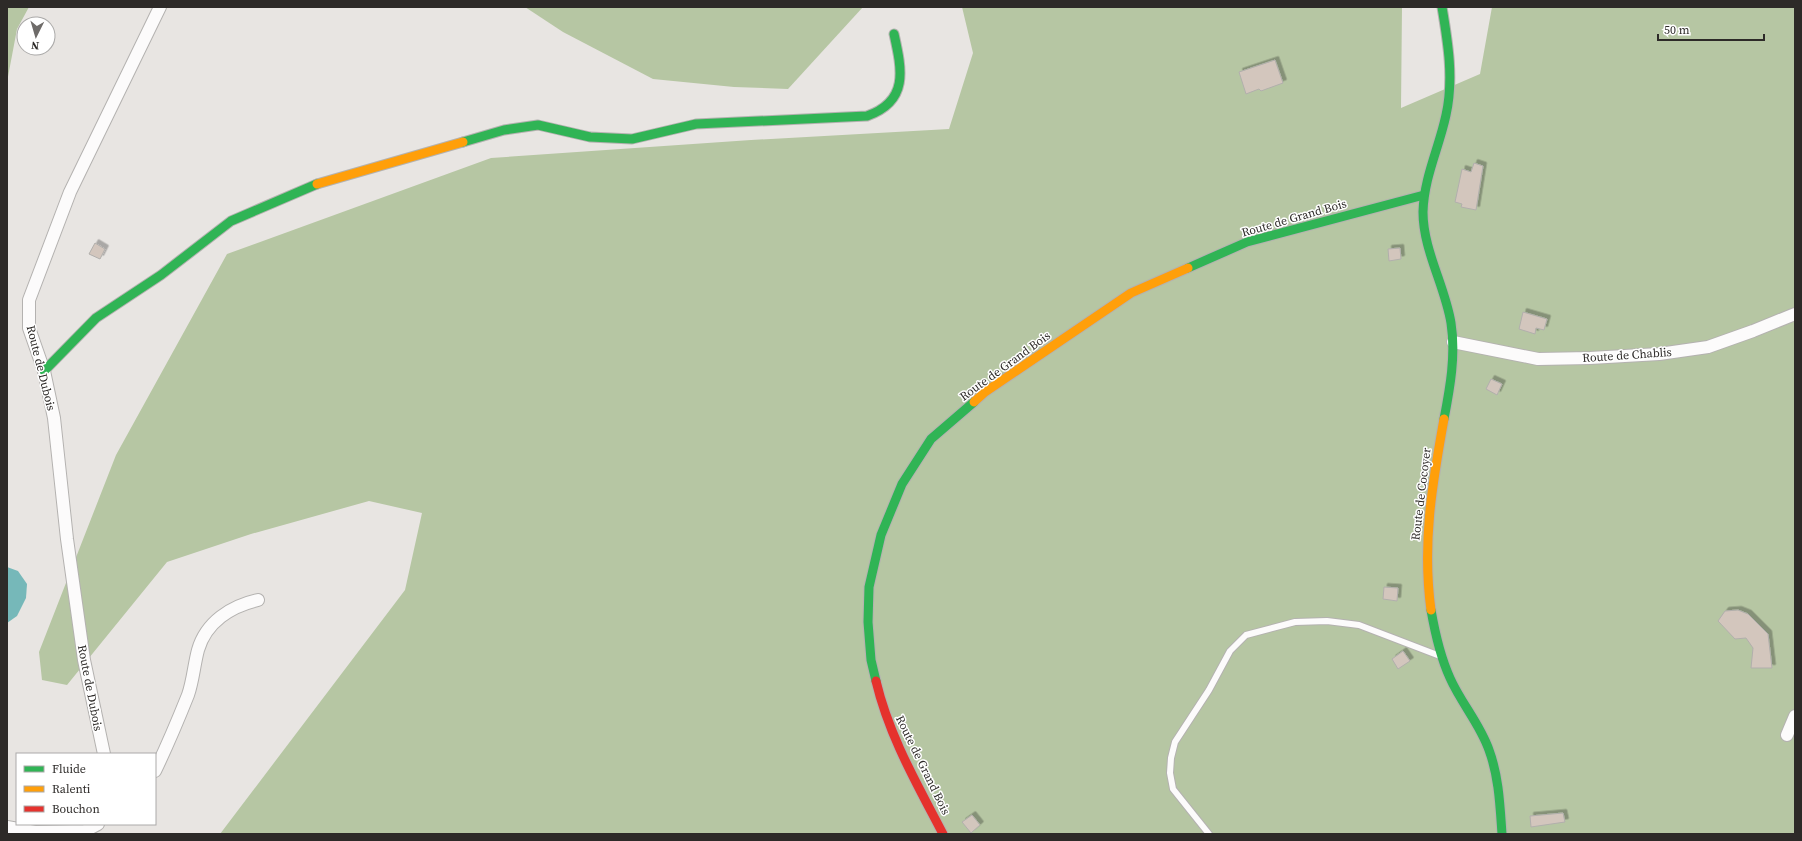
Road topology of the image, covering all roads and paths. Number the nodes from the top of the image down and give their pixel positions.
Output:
1 (160, 7) edge
2 (1442, 7) edge
3 (894, 34) dead end
4 (1424, 195) junction
5 (1795, 314) edge
6 (1453, 342) junction
7 (44, 371) junction
8 (258, 600) dead end
9 (1443, 658) junction
10 (1795, 716) edge
11 (1787, 735) dead end
12 (104, 753) edge
13 (156, 769) edge
14 (96, 825) edge
15 (7, 827) edge
16 (943, 834) edge
17 (1209, 834) edge
18 (1502, 834) edge

1 - 7 street, Route de Dubois
2 - 4 main road, Route de Cocoyer
3 - 7 main road
4 - 6 main road, Route de Cocoyer
4 - 16 main road, Route de Grand Bois
5 - 6 street, Route de Chablis
6 - 9 main road, Route de Cocoyer
7 - 12 street, Route de Dubois
8 - 13 street
9 - 17 lane
9 - 18 main road, Route de Cocoyer
10 - 11 street
14 - 15 street

